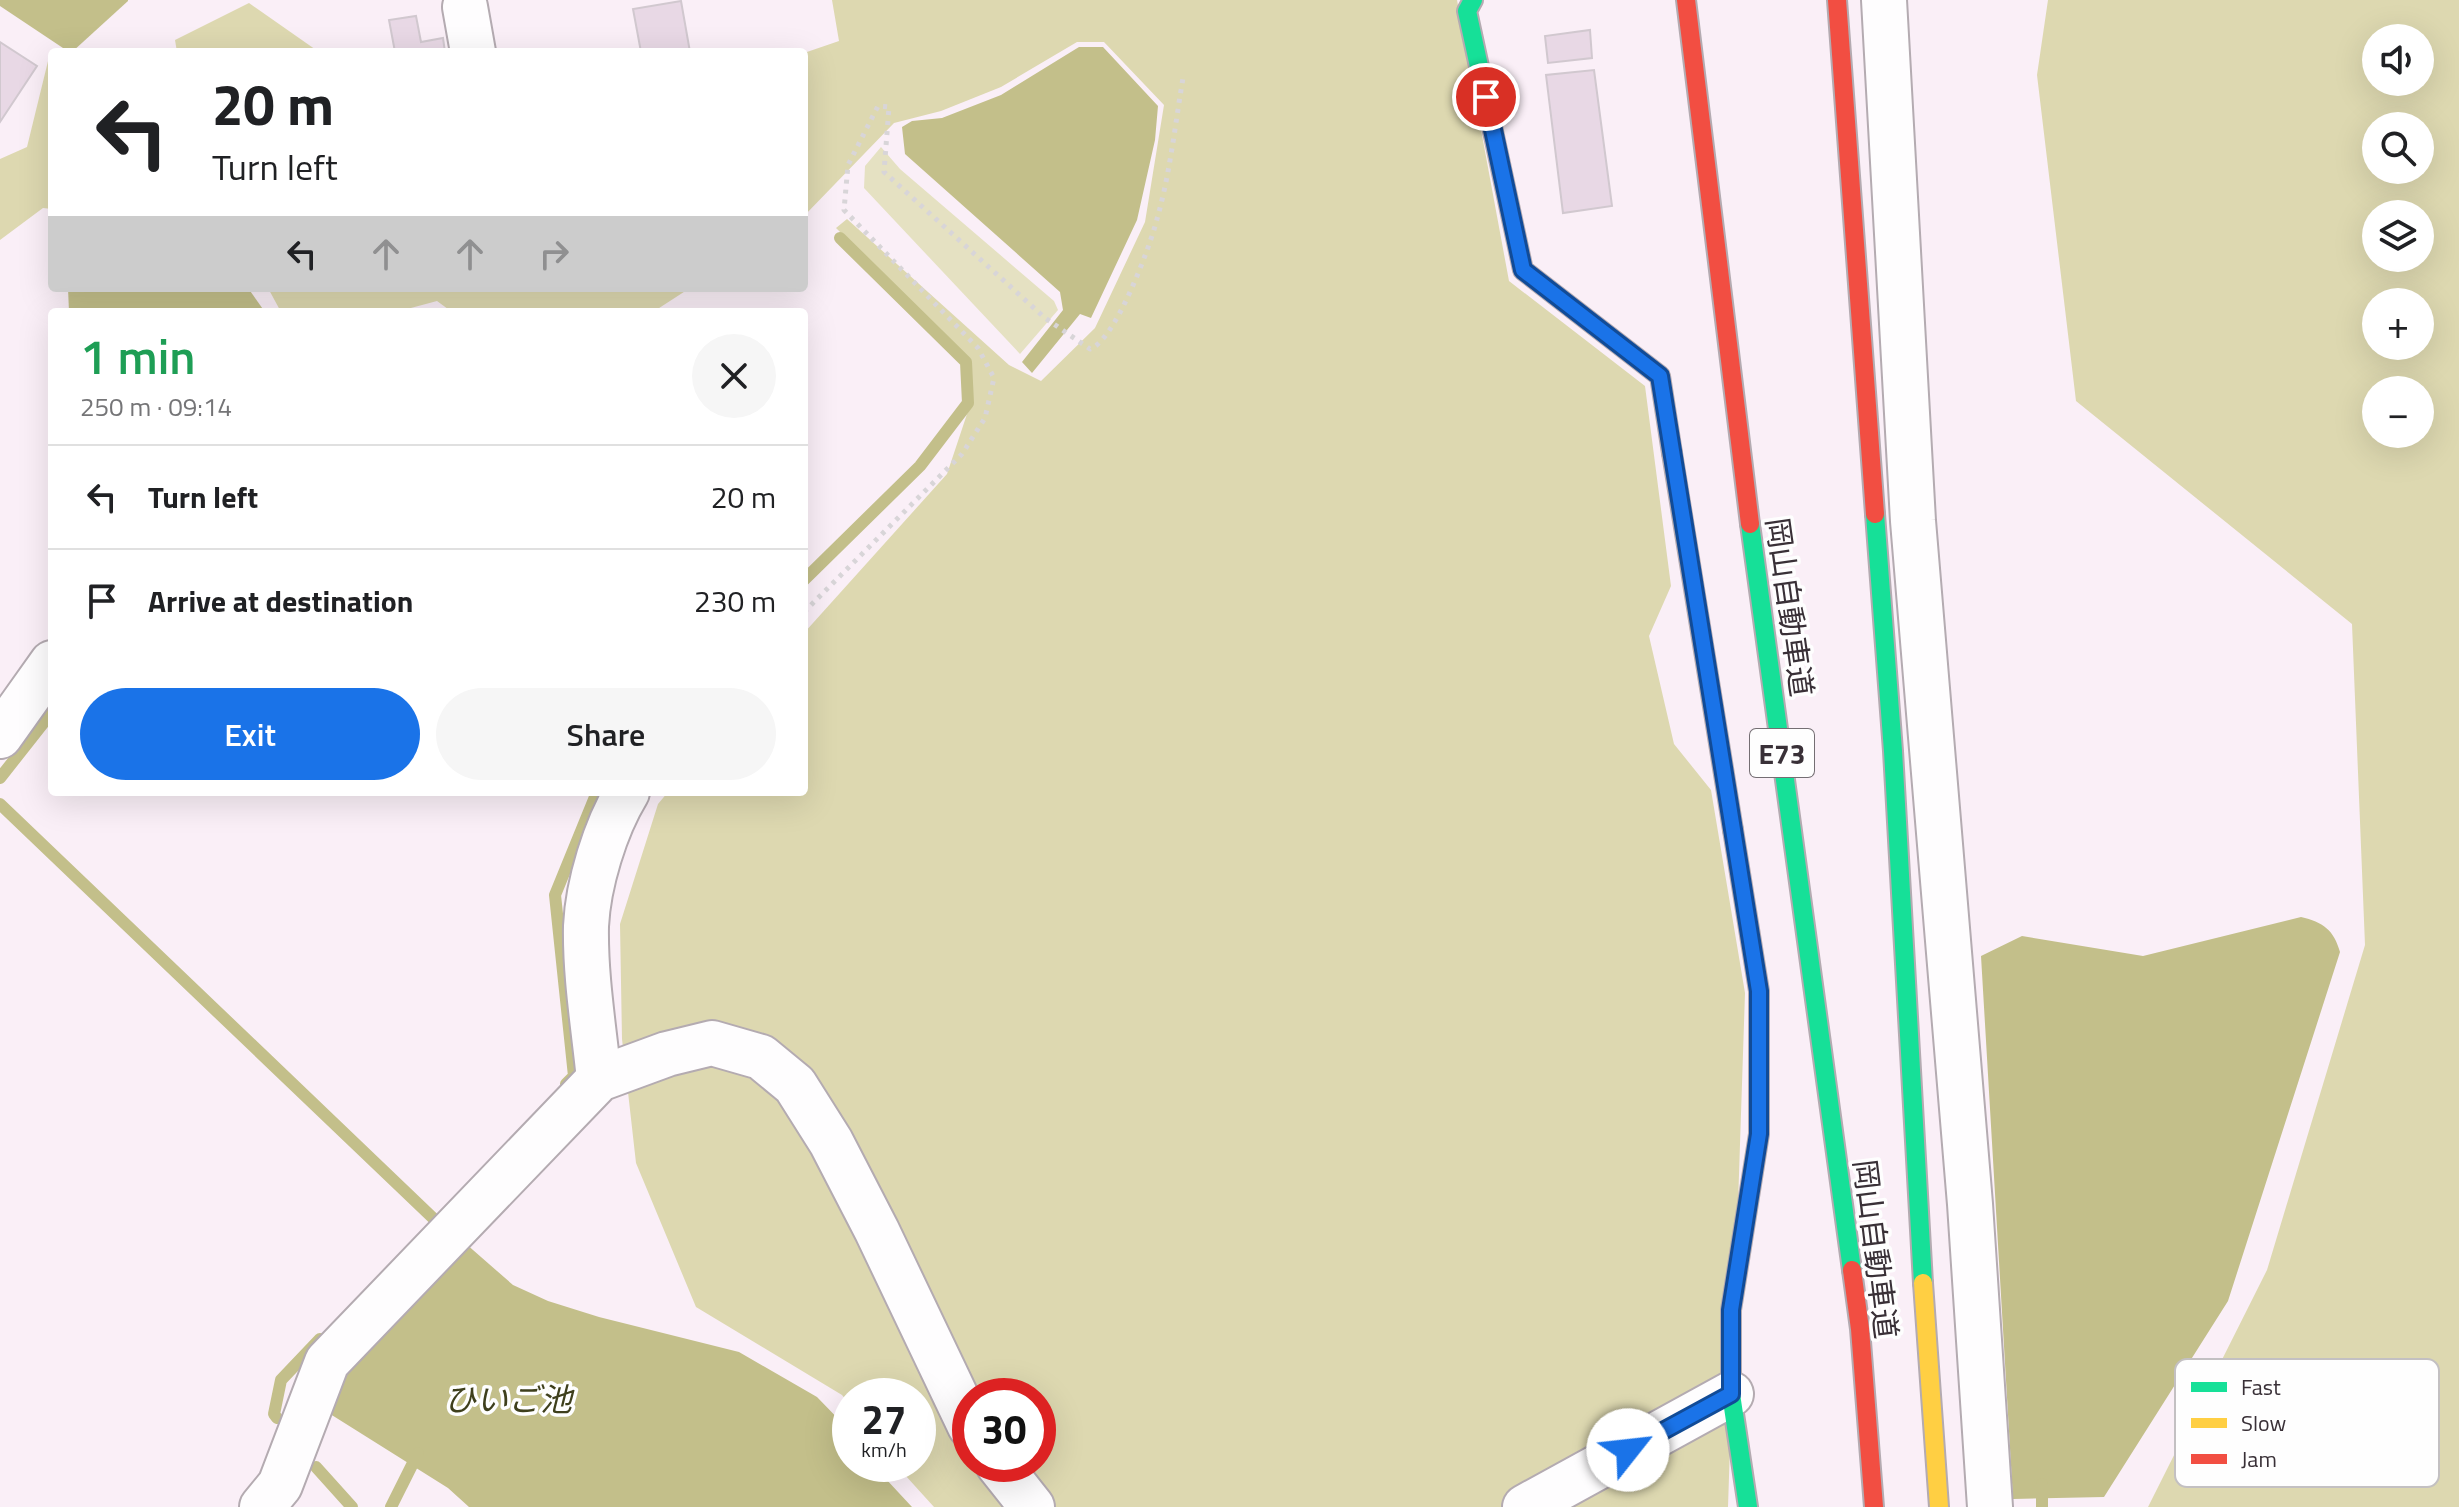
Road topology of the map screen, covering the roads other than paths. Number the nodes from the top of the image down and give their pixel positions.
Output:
1 (1473, 0) edge
2 (1686, 0) edge
3 (1837, 0) edge
4 (1884, 0) edge
5 (474, 2) edge
6 (473, 48) edge
7 (48, 669) edge
8 (0, 736) edge
9 (625, 796) edge
10 (599, 1079) junction
11 (952, 1388) edge
12 (1731, 1394) junction
13 (1012, 1482) edge
14 (262, 1507) edge
15 (1032, 1507) edge
16 (1525, 1507) edge
17 (1748, 1507) edge
18 (1874, 1507) edge
19 (1939, 1507) edge
20 (1990, 1507) edge

1 - 12 main road
2 - 18 main road, 岡山自動車道 / E73
3 - 19 main road, 岡山自動車道
4 - 20 street
5 - 6 street
7 - 8 street
9 - 10 street
10 - 11 street
10 - 14 street
12 - 16 street
12 - 17 main road
13 - 15 street

